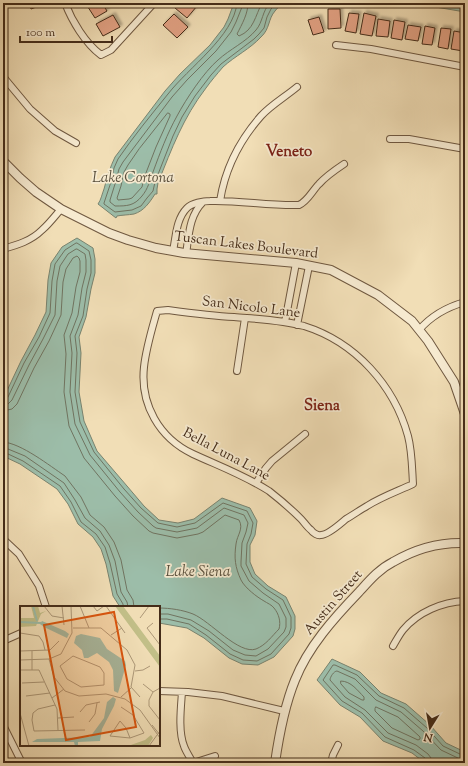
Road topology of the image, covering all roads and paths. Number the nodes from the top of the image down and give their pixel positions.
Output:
1 (65, 3) edge
2 (154, 3) edge
3 (336, 46) dead end
4 (465, 67) edge
5 (4, 78) edge
6 (297, 88) dead end
7 (390, 139) dead end
8 (76, 143) dead end
9 (465, 149) edge
10 (3, 161) edge
11 (344, 164) dead end
12 (220, 201) junction
13 (203, 202) junction
14 (61, 209) junction
15 (3, 249) edge
16 (173, 251) junction
17 (186, 254) junction
18 (296, 263) junction
19 (309, 266) junction
20 (290, 293) junction
21 (303, 295) junction
22 (465, 302) edge
23 (157, 311) joint
24 (245, 318) junction
25 (285, 322) junction
26 (297, 325) junction
27 (419, 330) junction
28 (237, 371) dead end
29 (465, 414) edge
30 (306, 434) dead end
31 (256, 483) junction
32 (319, 535) joint
33 (3, 540) edge
34 (465, 543) edge
35 (465, 601) edge
36 (46, 606) edge
37 (20, 633) edge
38 (3, 641) edge
39 (393, 646) dead end
40 (160, 691) edge
41 (182, 692) junction
42 (284, 711) junction
43 (3, 725) edge
44 (338, 745) dead end
45 (215, 756) dead end
46 (22, 763) edge
47 (193, 763) edge
48 (275, 763) edge
49 (331, 763) edge

1 - 2 street
3 - 4 street
5 - 8 street
6 - 12 street
7 - 9 street
10 - 14 street, Tuscan Lakes Boulevard
11 - 12 street
12 - 13 street
13 - 16 street
13 - 17 street
14 - 15 street
14 - 16 street, Tuscan Lakes Boulevard
16 - 17 street, Tuscan Lakes Boulevard
17 - 18 street, Tuscan Lakes Boulevard
18 - 19 street, Tuscan Lakes Boulevard
18 - 20 street
19 - 21 street
19 - 27 street, Tuscan Lakes Boulevard
20 - 21 street
20 - 25 street
21 - 26 street
22 - 27 street
23 - 24 street, San Nicolo Lane
23 - 31 street, Bella Luna Lane
24 - 25 street, San Nicolo Lane
24 - 28 street
25 - 26 street, San Nicolo Lane
26 - 32 street, San Nicolo Lane
27 - 29 street, Tuscan Lakes Boulevard
30 - 31 street
31 - 32 street, Bella Luna Lane
33 - 36 street
34 - 42 street, Austin Street
35 - 39 street
37 - 38 street
40 - 41 street
41 - 42 street
41 - 47 street
42 - 48 street, Austin Street
43 - 46 street
44 - 49 street
45 - 47 street

